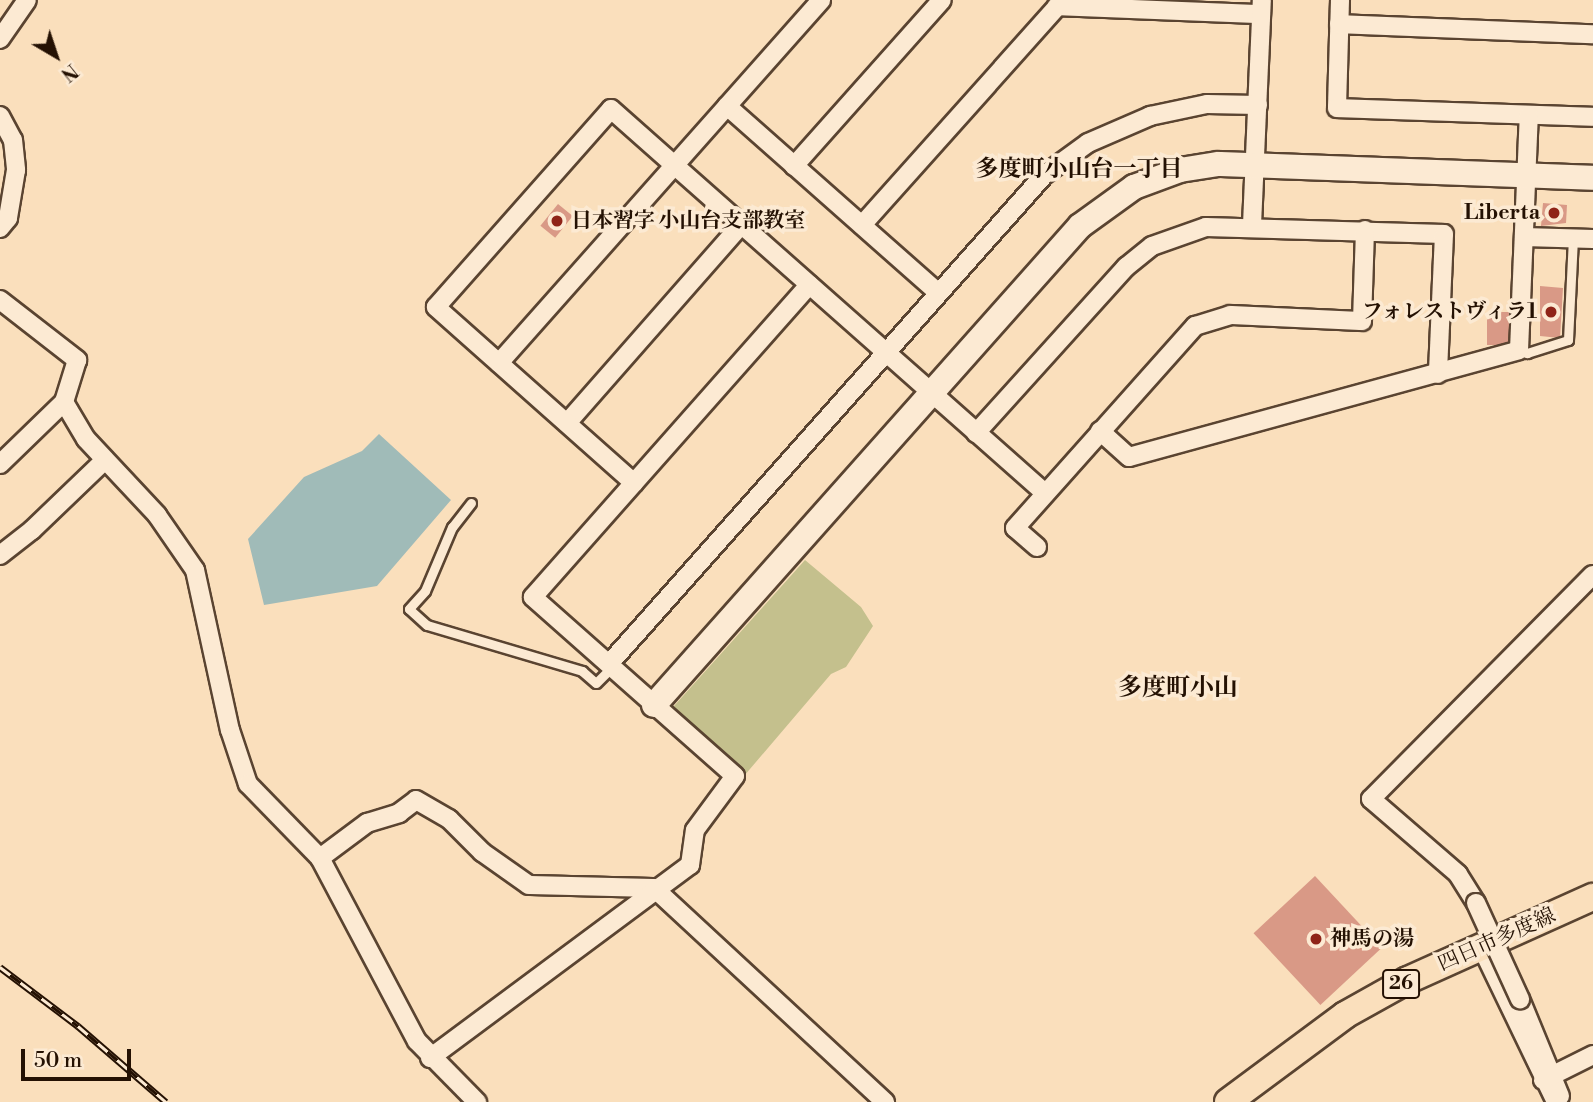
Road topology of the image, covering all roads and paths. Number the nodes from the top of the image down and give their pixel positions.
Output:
1 (27, 0) edge
2 (821, 0) edge
3 (942, 0) edge
4 (1340, 0) edge
5 (1060, 3) edge
6 (1261, 7) edge
7 (1339, 24) junction
8 (1593, 34) edge
9 (0, 39) edge
10 (1258, 105) junction
11 (727, 106) junction
12 (1529, 115) junction
13 (0, 116) edge
14 (1593, 117) edge
15 (1255, 164) junction
16 (674, 166) junction
17 (794, 166) junction
18 (1526, 176) junction
19 (1593, 178) edge
20 (741, 225) junction
21 (862, 225) junction
22 (1252, 225) junction
23 (0, 228) edge
24 (1365, 230) junction
25 (1524, 237) junction
26 (1573, 239) junction
27 (1593, 239) edge
28 (808, 285) junction
29 (938, 293) junction
30 (0, 300) edge
31 (1519, 350) junction
32 (886, 353) junction
33 (499, 363) junction
34 (1438, 374) junction
35 (932, 393) junction
36 (64, 402) junction
37 (567, 423) junction
38 (1100, 431) junction
39 (976, 433) junction
40 (105, 460) junction
41 (0, 464) edge
42 (634, 483) junction
43 (1045, 493) junction
44 (471, 503) dead end
45 (1037, 547) dead end
46 (0, 555) edge
47 (1593, 575) edge
48 (610, 665) junction
49 (654, 705) junction
50 (320, 859) junction
51 (654, 888) junction
52 (1593, 897) edge
53 (1481, 946) junction
54 (1593, 1055) edge
55 (430, 1058) junction
56 (1549, 1078) junction
57 (478, 1102) edge
58 (885, 1102) edge
59 (1227, 1102) edge
60 (1559, 1102) edge

1 - 9 street
2 - 11 street
3 - 17 street
4 - 7 street
5 - 6 street
5 - 21 street
6 - 10 street
7 - 8 street
7 - 12 street
10 - 15 street
10 - 29 street
11 - 16 street
11 - 17 street
12 - 14 street
12 - 18 street
13 - 23 street
15 - 18 street
15 - 22 street
15 - 35 street
16 - 20 street
16 - 33 street
16 - 33 street
17 - 21 street
18 - 19 street
18 - 25 street
20 - 28 street
20 - 37 street
21 - 29 street
22 - 24 street
22 - 39 street
24 - 34 street
24 - 38 street
25 - 26 street
25 - 31 street
26 - 27 street
26 - 31 lane
28 - 32 street
28 - 42 street
29 - 32 street
30 - 36 street
31 - 34 street
32 - 35 street
32 - 48 street
33 - 37 street
34 - 38 street
35 - 39 street
35 - 49 street
36 - 40 street
36 - 41 street
37 - 42 street
38 - 43 street
39 - 43 street
40 - 46 street
40 - 50 street
42 - 48 street
43 - 45 street
44 - 48 lane
47 - 56 street, bridge
48 - 49 street
49 - 51 street
50 - 51 street
50 - 55 street
51 - 55 street
51 - 58 street
52 - 53 main road, 四日市多度線 / 26
53 - 56 street
53 - 59 main road, 四日市多度線 / 26
54 - 56 street
55 - 57 street
56 - 60 street

